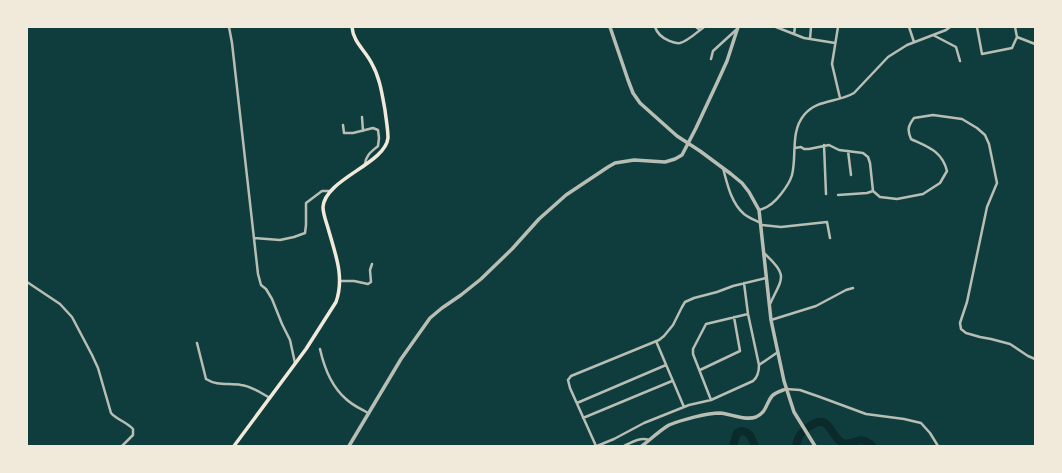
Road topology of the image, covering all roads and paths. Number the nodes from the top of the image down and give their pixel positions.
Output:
1 (229, 27) edge
2 (352, 27) edge
3 (610, 27) edge
4 (656, 27) edge
5 (696, 27) edge
6 (704, 27) edge
7 (776, 27) edge
8 (795, 27) edge
9 (811, 27) edge
10 (838, 27) edge
11 (909, 27) edge
12 (950, 27) edge
13 (977, 27) edge
14 (1015, 27) edge
15 (738, 28) edge
16 (700, 30) junction
17 (794, 34) junction
18 (932, 35) junction
19 (1017, 36) junction
20 (810, 39) junction
21 (914, 42) junction
22 (835, 43) junction
23 (1035, 44) edge
24 (711, 59) dead end
25 (960, 61) dead end
26 (840, 98) junction
27 (362, 117) dead end
28 (343, 125) dead end
29 (363, 131) junction
30 (824, 146) junction
31 (794, 148) junction
32 (848, 151) junction
33 (365, 164) junction
34 (723, 168) junction
35 (851, 175) dead end
36 (330, 191) junction
37 (873, 191) junction
38 (826, 194) dead end
39 (838, 195) dead end
40 (759, 210) junction
41 (761, 224) junction
42 (254, 238) junction
43 (830, 238) dead end
44 (764, 254) junction
45 (372, 264) dead end
46 (767, 278) junction
47 (340, 281) junction
48 (27, 282) edge
49 (744, 283) junction
50 (853, 288) dead end
51 (770, 304) junction
52 (748, 314) junction
53 (734, 317) junction
54 (771, 320) junction
55 (656, 341) junction
56 (197, 342) dead end
57 (320, 349) dead end
58 (778, 352) junction
59 (1035, 360) edge
60 (295, 364) junction
61 (666, 365) junction
62 (759, 365) junction
63 (700, 370) junction
64 (672, 381) junction
65 (786, 389) junction
66 (270, 398) junction
67 (711, 400) junction
68 (577, 403) junction
69 (684, 407) junction
70 (368, 413) junction
71 (583, 418) junction
72 (650, 440) junction
73 (234, 445) edge
74 (122, 446) edge
75 (349, 446) edge
76 (597, 446) edge
77 (624, 446) edge
78 (642, 446) edge
79 (815, 446) edge
80 (938, 446) edge

1 - 42 street
2 - 33 main road
3 - 34 street
4 - 16 street
5 - 16 street
6 - 16 street
7 - 17 street
8 - 17 street
9 - 20 street
10 - 22 street
11 - 21 street
12 - 18 street
13 - 19 street
14 - 19 street
15 - 24 street
15 - 70 street
17 - 20 street
18 - 21 street
18 - 25 street
19 - 23 street
20 - 22 street
21 - 26 street
22 - 26 street
26 - 31 street
27 - 29 street
28 - 29 street
29 - 33 street
30 - 31 street
30 - 32 street
30 - 38 street
31 - 40 street
32 - 35 street
32 - 37 street
33 - 36 main road
34 - 40 street
34 - 41 street
36 - 42 street
36 - 47 main road
37 - 39 street
37 - 59 street
40 - 41 street
41 - 43 street
41 - 44 street
42 - 60 street
44 - 46 street
44 - 51 street
45 - 47 street
46 - 49 street
46 - 51 street
47 - 60 main road
48 - 74 street
49 - 52 street
49 - 55 street
50 - 54 street
51 - 54 street
52 - 53 street
52 - 62 street
53 - 63 street
53 - 63 street
54 - 58 street
55 - 61 street
55 - 68 street
56 - 66 street
57 - 70 street
58 - 62 street
58 - 65 street
60 - 66 main road
61 - 64 street
61 - 68 street
62 - 67 street
63 - 67 street
64 - 69 street
64 - 71 street
65 - 72 street
65 - 79 street
65 - 80 street
66 - 73 main road
67 - 69 street
68 - 71 street
69 - 76 street
70 - 75 street
71 - 76 street
72 - 77 street
72 - 78 street

